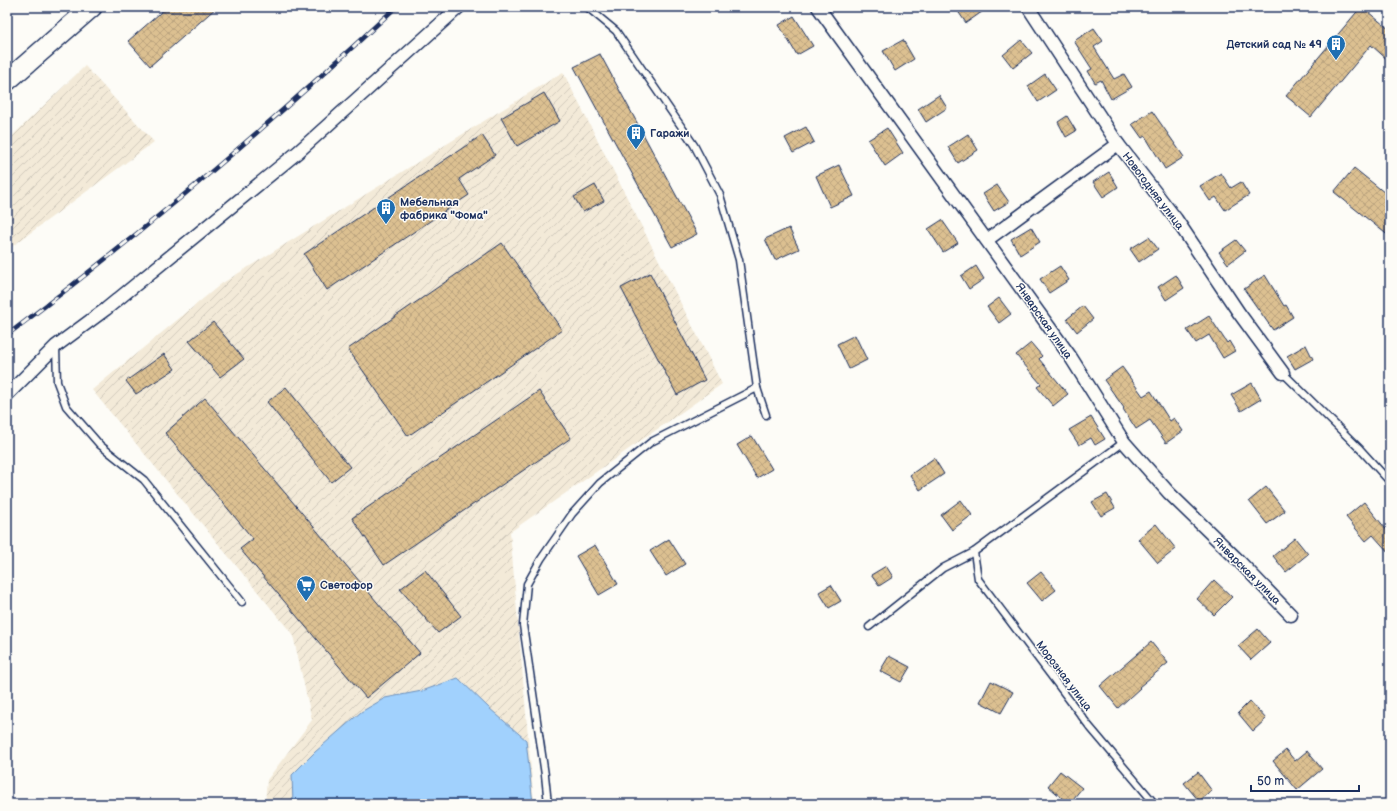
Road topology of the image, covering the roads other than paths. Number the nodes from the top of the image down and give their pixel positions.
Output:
1 (92, 7) edge
2 (459, 7) edge
3 (587, 7) edge
4 (818, 7) edge
5 (1028, 7) edge
6 (7, 81) edge
7 (1118, 144) junction
8 (987, 240) junction
9 (56, 346) junction
10 (1283, 373) joint
11 (757, 388) junction
12 (7, 395) edge
13 (766, 415) dead end
14 (1124, 442) junction
15 (1390, 482) edge
16 (974, 552) junction
17 (242, 602) dead end
18 (1291, 615) dead end
19 (869, 627) dead end
20 (548, 804) edge
21 (1155, 804) edge

1 - 6 main road
2 - 9 street
3 - 11 lane
4 - 8 street, Январская улица
5 - 7 street, Новогодняя улица
7 - 8 street
7 - 10 street, Новогодняя улица
8 - 14 street, Январская улица
9 - 12 street
9 - 17 lane
10 - 15 lane
11 - 13 lane
11 - 20 lane
14 - 16 lane
14 - 18 street, Январская улица
16 - 19 lane
16 - 21 lane, Морозная улица

